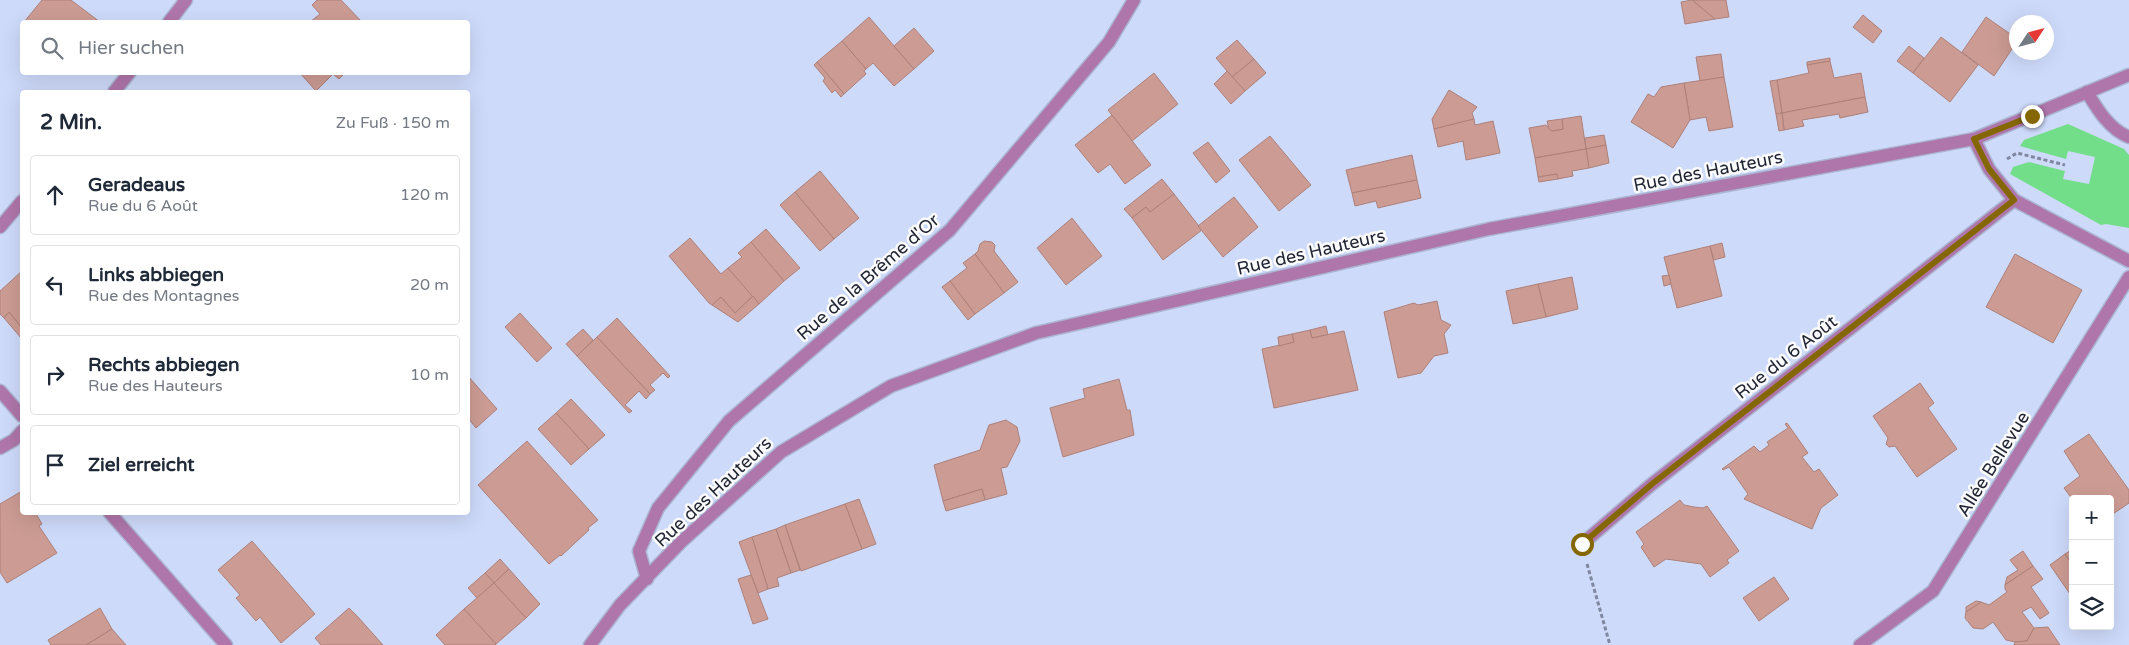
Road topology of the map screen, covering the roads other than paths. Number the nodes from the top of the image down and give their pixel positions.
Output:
1 (186, 0) edge
2 (1134, 0) edge
3 (171, 20) edge
4 (128, 75) edge
5 (2129, 75) edge
6 (116, 90) edge
7 (2087, 92) junction
8 (2129, 137) edge
9 (1974, 139) junction
10 (2014, 200) junction
11 (20, 203) edge
12 (0, 227) edge
13 (2129, 261) edge
14 (2129, 277) edge
15 (0, 391) edge
16 (20, 414) edge
17 (20, 433) edge
18 (0, 448) edge
19 (112, 515) edge
20 (1582, 544) road end
21 (647, 579) junction
22 (226, 645) edge
23 (590, 645) edge
24 (1860, 645) edge

1 - 3 street
2 - 21 street, Rue de la Brême d'Or
4 - 6 street
5 - 7 street, Rue des Hauteurs
7 - 8 street
7 - 9 street, Rue des Hauteurs
9 - 10 street
9 - 21 street, Rue des Hauteurs
10 - 13 street
10 - 20 street, Rue du 6 Août
11 - 12 street
14 - 24 street, Allée Bellevue
15 - 16 street
17 - 18 street
19 - 22 street
21 - 23 street, Rue des Hauteurs

